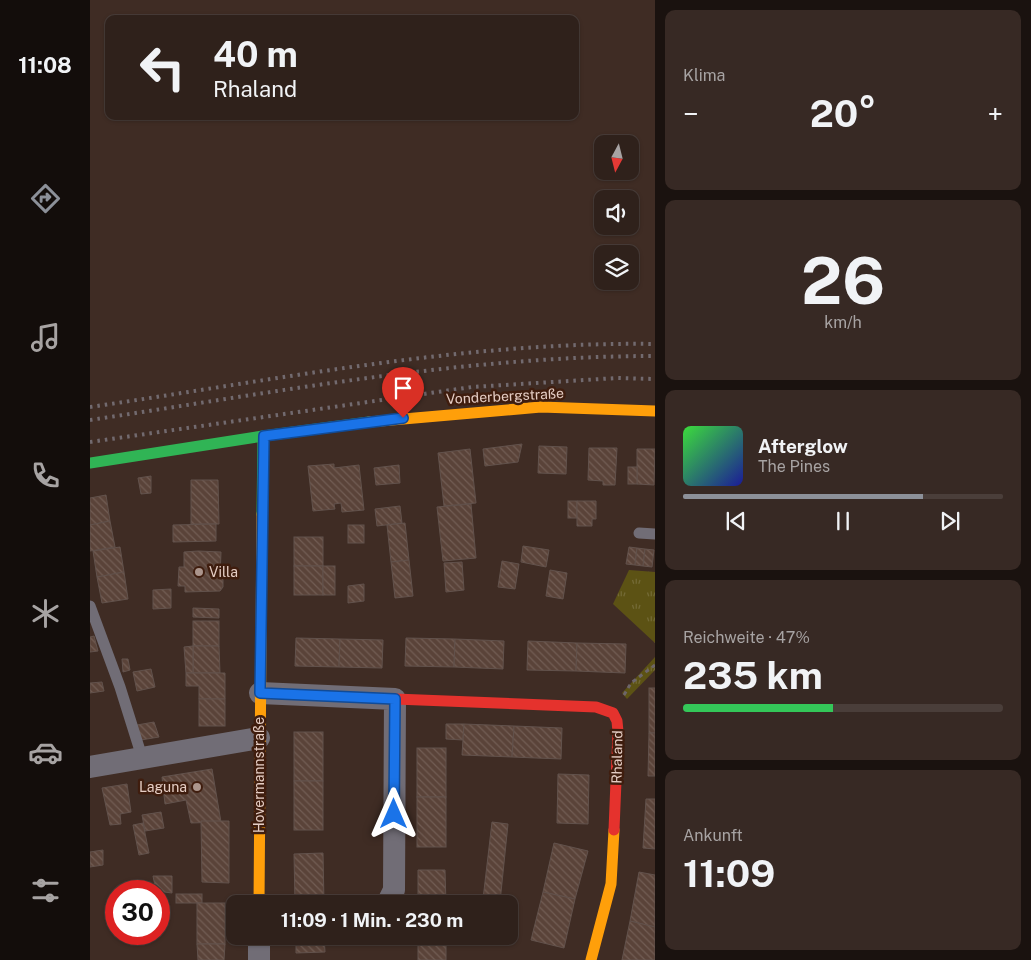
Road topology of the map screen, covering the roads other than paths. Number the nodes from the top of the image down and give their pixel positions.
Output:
1 (655, 411) edge
2 (264, 436) junction
3 (90, 463) edge
4 (638, 533) dead end
5 (655, 534) edge
6 (90, 606) edge
7 (260, 693) junction
8 (395, 699) junction
9 (259, 738) junction
10 (142, 757) junction
11 (90, 767) edge
12 (259, 895) edge
13 (392, 895) edge
14 (259, 945) edge
15 (258, 960) edge
16 (592, 960) edge

1 - 2 street, Vonderbergstraße
2 - 3 street, Vonderbergstraße
2 - 7 street, Hovermannstraße
4 - 5 lane
6 - 10 lane
7 - 8 street, Rhaland
7 - 9 street, Hovermannstraße
8 - 13 street
8 - 16 street, Rhaland
9 - 10 street
9 - 12 street, Hovermannstraße
10 - 11 street
14 - 15 street

